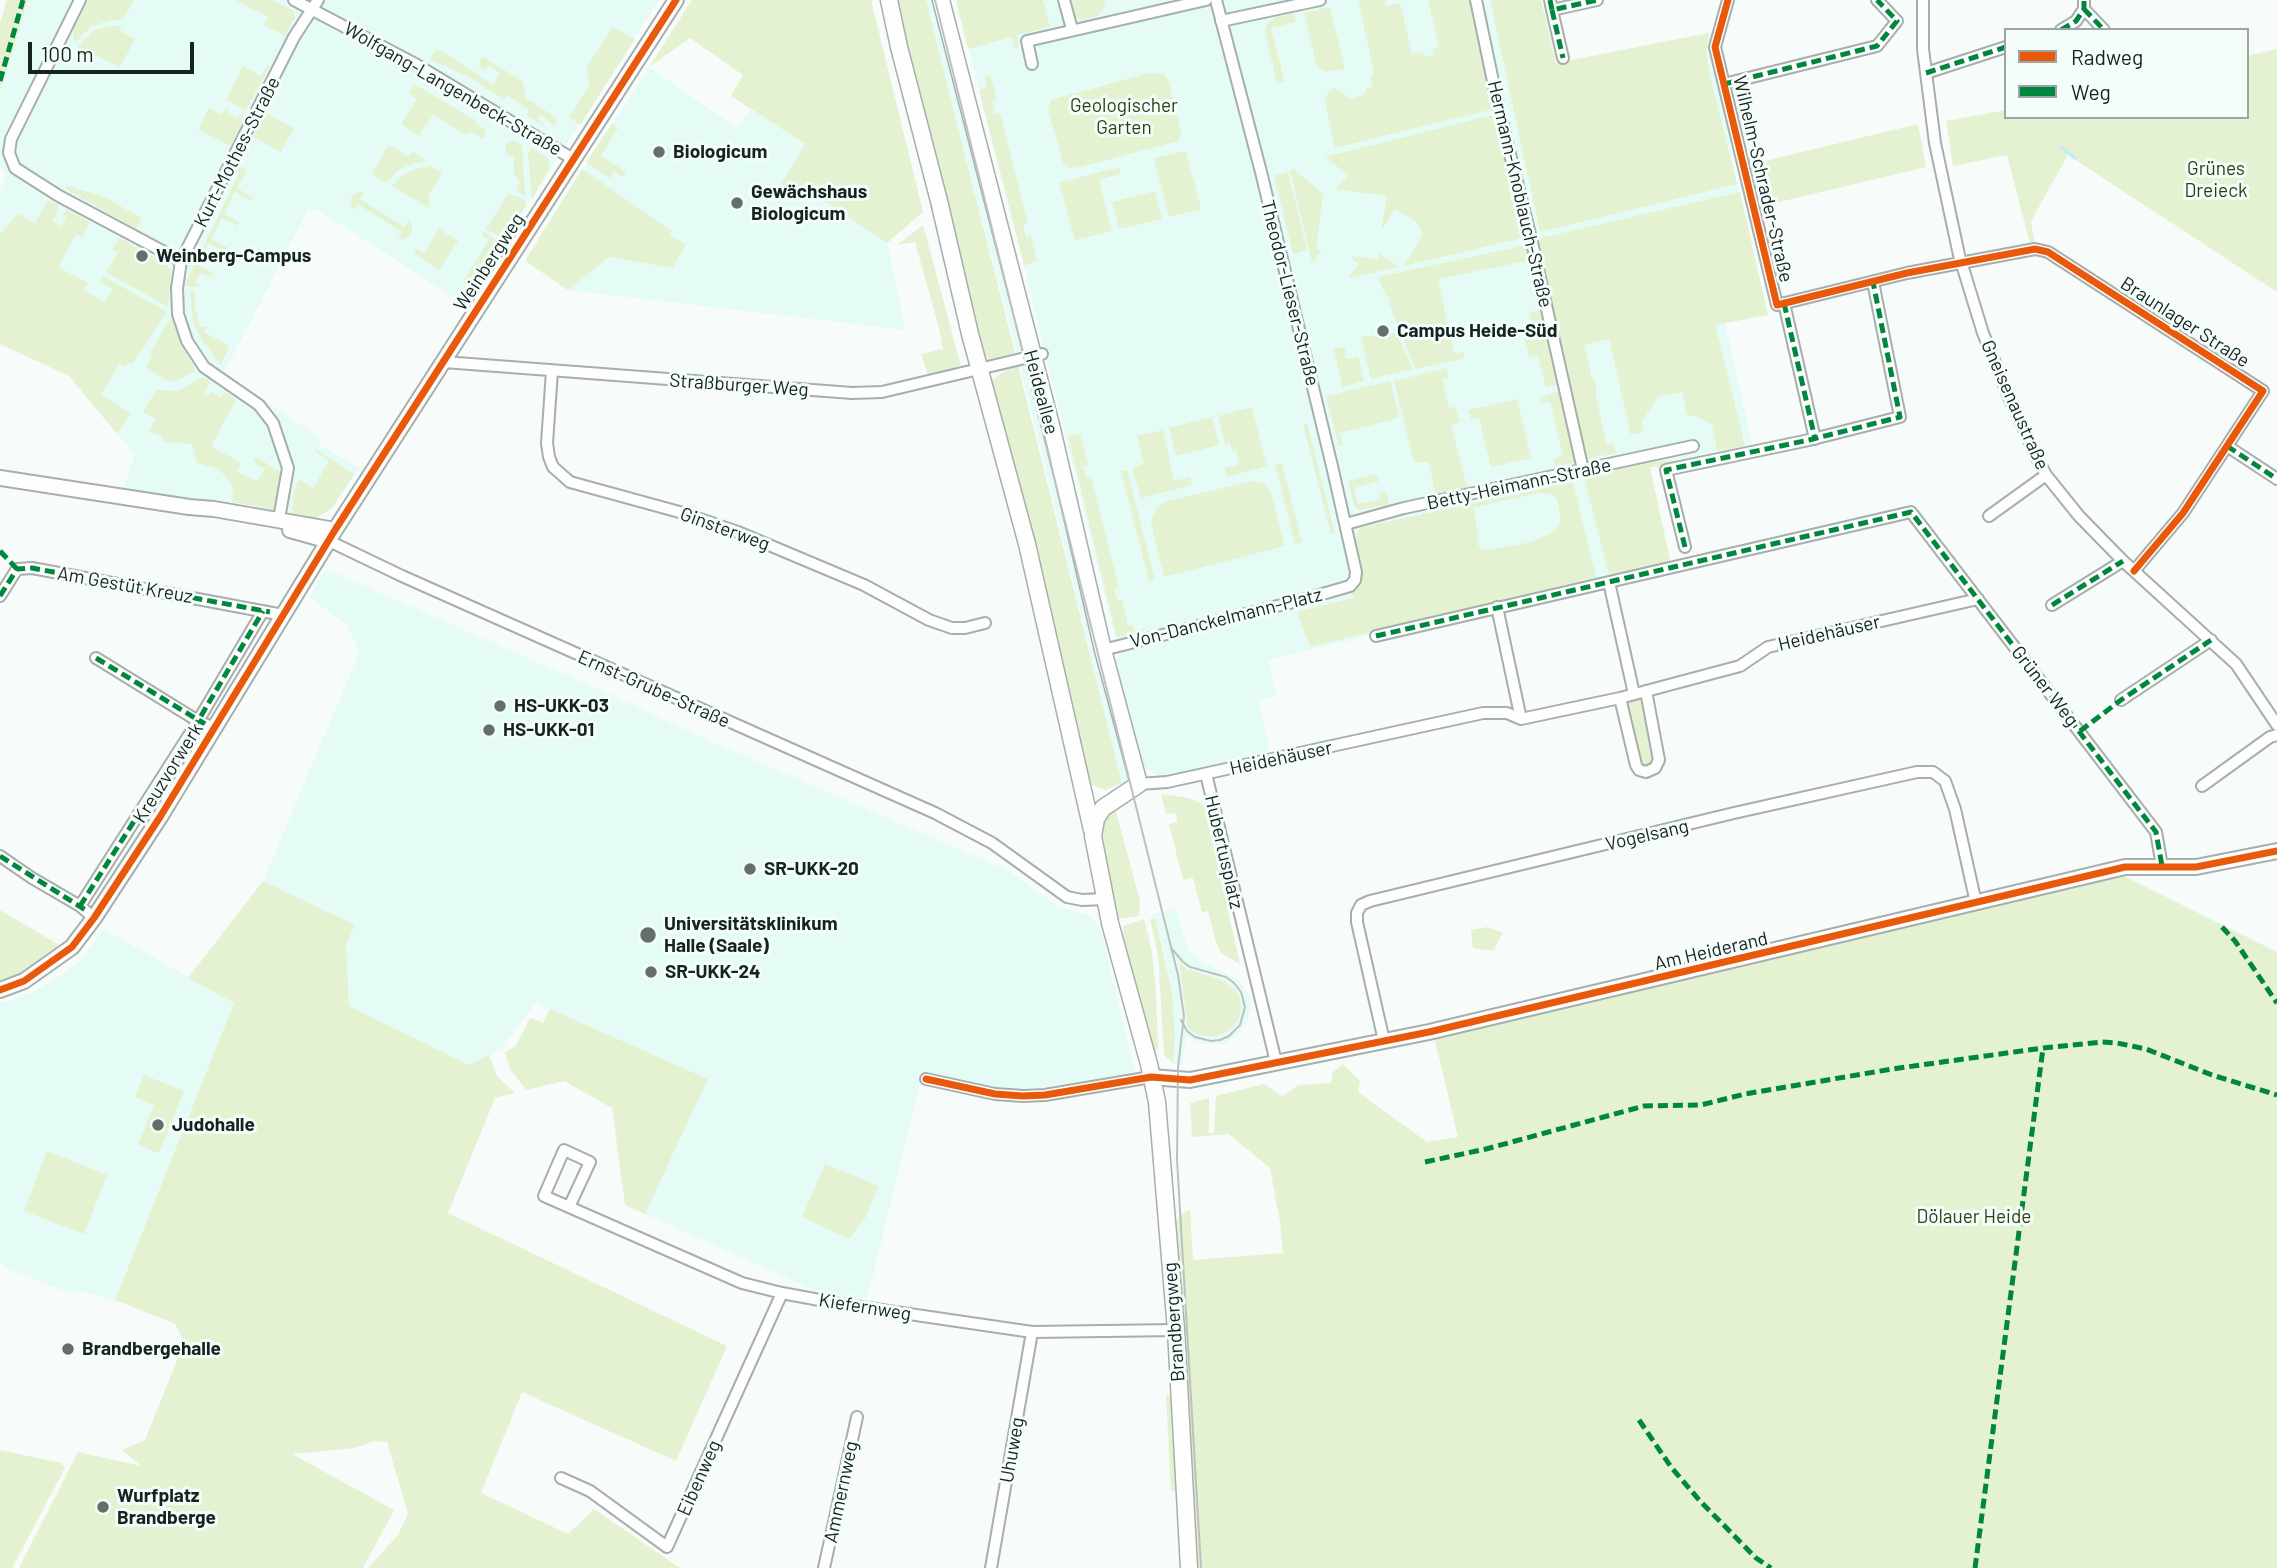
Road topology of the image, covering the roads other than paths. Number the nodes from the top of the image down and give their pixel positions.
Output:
1 (80, 0) edge
2 (294, 0) edge
3 (676, 0) edge
4 (889, 0) edge
5 (941, 0) edge
6 (1064, 0) edge
7 (1206, 0) edge
8 (1216, 0) edge
9 (1320, 0) edge
10 (1476, 0) edge
11 (1597, 0) edge
12 (1728, 0) edge
13 (1877, 0) edge
14 (1923, 0) edge
15 (2084, 4) edge
16 (315, 5) edge
17 (1551, 5) edge
18 (1221, 21) junction
19 (2064, 28) edge
20 (2102, 28) edge
21 (1072, 29) junction
22 (2004, 48) edge
23 (1563, 58) dead end
24 (1032, 64) dead end
25 (1926, 73) junction
26 (1724, 84) junction
27 (573, 159) junction
28 (181, 261) junction
29 (1961, 263) junction
30 (1873, 282) junction
31 (1784, 303) junction
32 (1037, 355) junction
33 (444, 362) junction
34 (980, 369) junction
35 (552, 371) junction
36 (1815, 439) junction
37 (1693, 446) dead end
38 (2227, 446) junction
39 (1583, 470) junction
40 (2046, 475) junction
41 (0, 478) edge
42 (2277, 479) edge
43 (189, 507) junction
44 (1989, 516) dead end
45 (279, 519) junction
46 (1346, 524) junction
47 (332, 535) junction
48 (1685, 547) dead end
49 (2123, 561) junction
50 (2134, 571) junction
51 (1609, 582) junction
52 (1350, 586) joint
53 (0, 596) edge
54 (1978, 599) junction
55 (2052, 605) dead end
56 (1497, 607) junction
57 (264, 611) junction
58 (283, 615) junction
59 (985, 624) dead end
60 (1376, 636) dead end
61 (2211, 640) junction
62 (1103, 650) junction
63 (96, 657) dead end
64 (1646, 691) junction
65 (1634, 694) junction
66 (1620, 698) junction
67 (2121, 700) dead end
68 (1521, 719) junction
69 (198, 721) junction
70 (2277, 724) edge
71 (214, 728) junction
72 (2277, 735) edge
73 (1206, 774) junction
74 (1139, 784) junction
75 (1083, 785) junction
76 (2202, 786) dead end
77 (1114, 799) junction
78 (1093, 836) junction
79 (2277, 851) edge
80 (0, 856) edge
81 (2161, 866) junction
82 (1105, 899) junction
83 (1976, 903) junction
84 (80, 906) junction
85 (94, 918) junction
86 (7, 987) edge
87 (1384, 1041) junction
88 (1276, 1062) junction
89 (1151, 1077) junction
90 (926, 1079) dead end
91 (569, 1207) junction
92 (782, 1293) junction
93 (1176, 1330) junction
94 (1032, 1332) junction
95 (857, 1417) dead end
96 (561, 1478) dead end
97 (824, 1568) edge
98 (991, 1568) edge
99 (1189, 1568) edge

1 - 28 street
2 - 16 street, Wolfgang-Langenbeck-Straße
3 - 27 street, Weinbergweg
4 - 34 main road
5 - 32 main road, Heideallee
6 - 21 street
7 - 21 street
8 - 18 street, Theodor-Lieser-Straße
9 - 18 street
10 - 39 street, Hermann-Knoblauch-Straße
11 - 17 street
12 - 26 street, Wilhelm-Schrader-Straße
13 - 26 street, Wilhelm-Schrader-Straße
14 - 25 street, Gneisenaustraße
15 - 19 street
15 - 20 street
16 - 27 street, Wolfgang-Langenbeck-Straße
16 - 28 street, Kurt-Mothes-Straße
17 - 23 street
18 - 46 street, Theodor-Lieser-Straße
21 - 24 street
22 - 25 street
25 - 29 street, Gneisenaustraße
26 - 31 street, Wilhelm-Schrader-Straße
27 - 33 street, Weinbergweg
28 - 45 street, Kurt-Mothes-Straße
29 - 30 street, Wilhelm-Schrader-Straße
29 - 38 street, Braunlager Straße
29 - 40 street, Gneisenaustraße
30 - 31 street, Wilhelm-Schrader-Straße
30 - 36 street
31 - 36 street
32 - 34 street, Straßburger Weg
32 - 62 main road, Heideallee
33 - 35 street, Straßburger Weg
33 - 47 street, Weinbergweg
34 - 35 street, Straßburger Weg
34 - 75 main road
35 - 59 street, Ginsterweg
36 - 48 street
37 - 39 street, Betty-Heimann-Straße
38 - 42 street
38 - 50 street, Braunlager Straße
39 - 46 street, Betty-Heimann-Straße
40 - 44 street
40 - 49 street, Gneisenaustraße
41 - 43 street, Ernst-Grube-Straße
43 - 45 street, Ernst-Grube-Straße
43 - 47 street, Ernst-Grube-Straße
45 - 47 street, Ernst-Grube-Straße
46 - 52 street, Theodor-Lieser-Straße
47 - 58 street, Kreuzvorwerk
47 - 82 street, Ernst-Grube-Straße
49 - 50 street, Gneisenaustraße
49 - 55 street
50 - 61 street, Gneisenaustraße
51 - 54 street, Grüner Weg
51 - 56 street
51 - 65 street
52 - 62 street, Von-Danckelmann-Platz
53 - 57 street, Am Gestüt Kreuz
54 - 64 street, Heidehäuser
54 - 81 street, Grüner Weg
56 - 60 street
56 - 68 street
57 - 58 street, Am Gestüt Kreuz
57 - 69 street
58 - 71 street, Kreuzvorwerk
61 - 67 street
61 - 70 street, Gneisenaustraße
62 - 74 main road, Heideallee
63 - 69 street, Kreuzvorwerk
64 - 65 street, Heidehäuser
64 - 66 street
65 - 66 street, Heidehäuser
66 - 68 street, Heidehäuser
68 - 73 street, Heidehäuser
69 - 71 street, Kreuzvorwerk
69 - 84 street, Kreuzvorwerk
71 - 85 street, Kreuzvorwerk
72 - 76 street
73 - 74 street, Hubertusplatz
73 - 88 street, Hubertusplatz
74 - 77 main road, Hubertusplatz
75 - 77 main road
75 - 78 main road
77 - 78 main road, Hubertusplatz
78 - 82 main road
79 - 81 street, Am Heiderand
80 - 84 street
81 - 83 street, Am Heiderand
82 - 89 main road
83 - 87 street, Am Heiderand
83 - 87 street, Vogelsang
84 - 85 street
85 - 86 street, Kreuzvorwerk
87 - 88 street, Am Heiderand
88 - 89 street, Am Heiderand
89 - 90 street
89 - 93 main road, Brandbergweg
91 - 91 street, Kiefernweg
91 - 92 street, Kiefernweg
92 - 94 street, Kiefernweg
92 - 96 street, Eibenweg
93 - 94 street, Kiefernweg
93 - 99 main road, Brandbergweg
94 - 98 street, Uhuweg
95 - 97 street, Ammernweg

